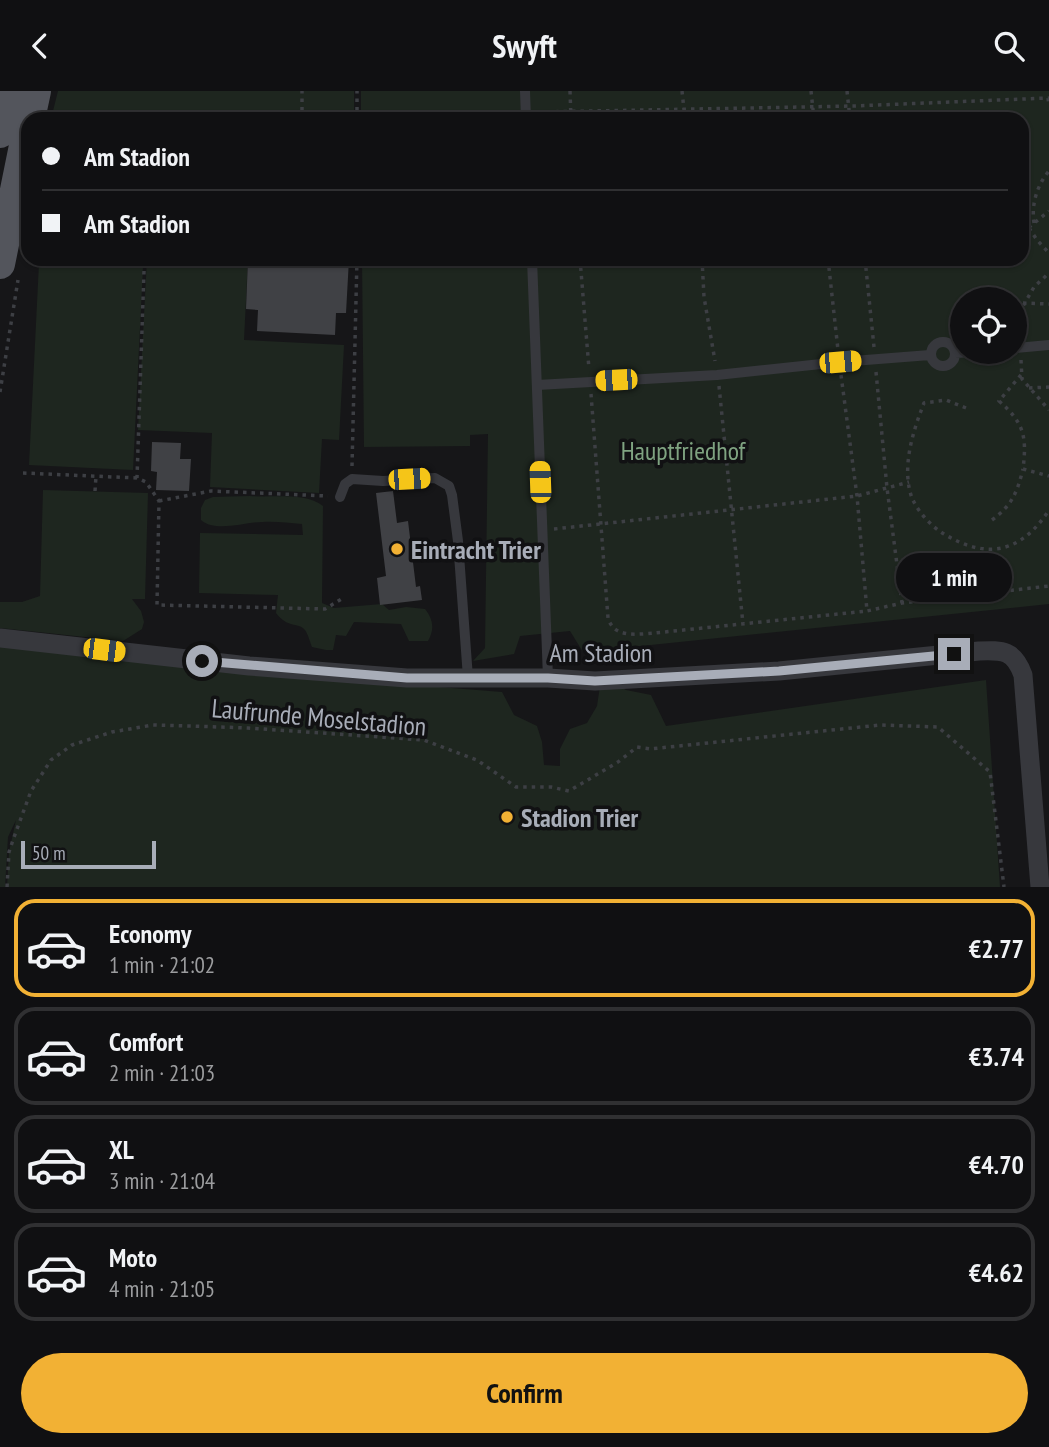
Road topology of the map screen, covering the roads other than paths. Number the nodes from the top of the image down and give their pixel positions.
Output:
1 (10, 91) edge
2 (36, 91) edge
3 (525, 91) edge
4 (32, 112) edge
5 (526, 112) edge
6 (0, 133) edge
7 (21, 179) edge
8 (532, 266) edge
9 (9, 270) edge
10 (950, 345) edge
11 (1049, 345) edge
12 (1027, 347) edge
13 (930, 355) junction
14 (950, 363) edge
15 (537, 385) junction
16 (340, 497) road end
17 (0, 638) edge
18 (468, 678) junction
19 (548, 678) junction
20 (1043, 840) edge
21 (1040, 887) edge

1 - 6 main road
2 - 4 main road
3 - 5 lane
7 - 9 main road
8 - 15 lane
10 - 13 lane
11 - 12 lane
13 - 14 lane
13 - 15 lane
15 - 19 lane
16 - 18 lane
17 - 18 street, Am Stadion
18 - 19 street, Am Stadion
19 - 20 street, Am Stadion
20 - 21 street

